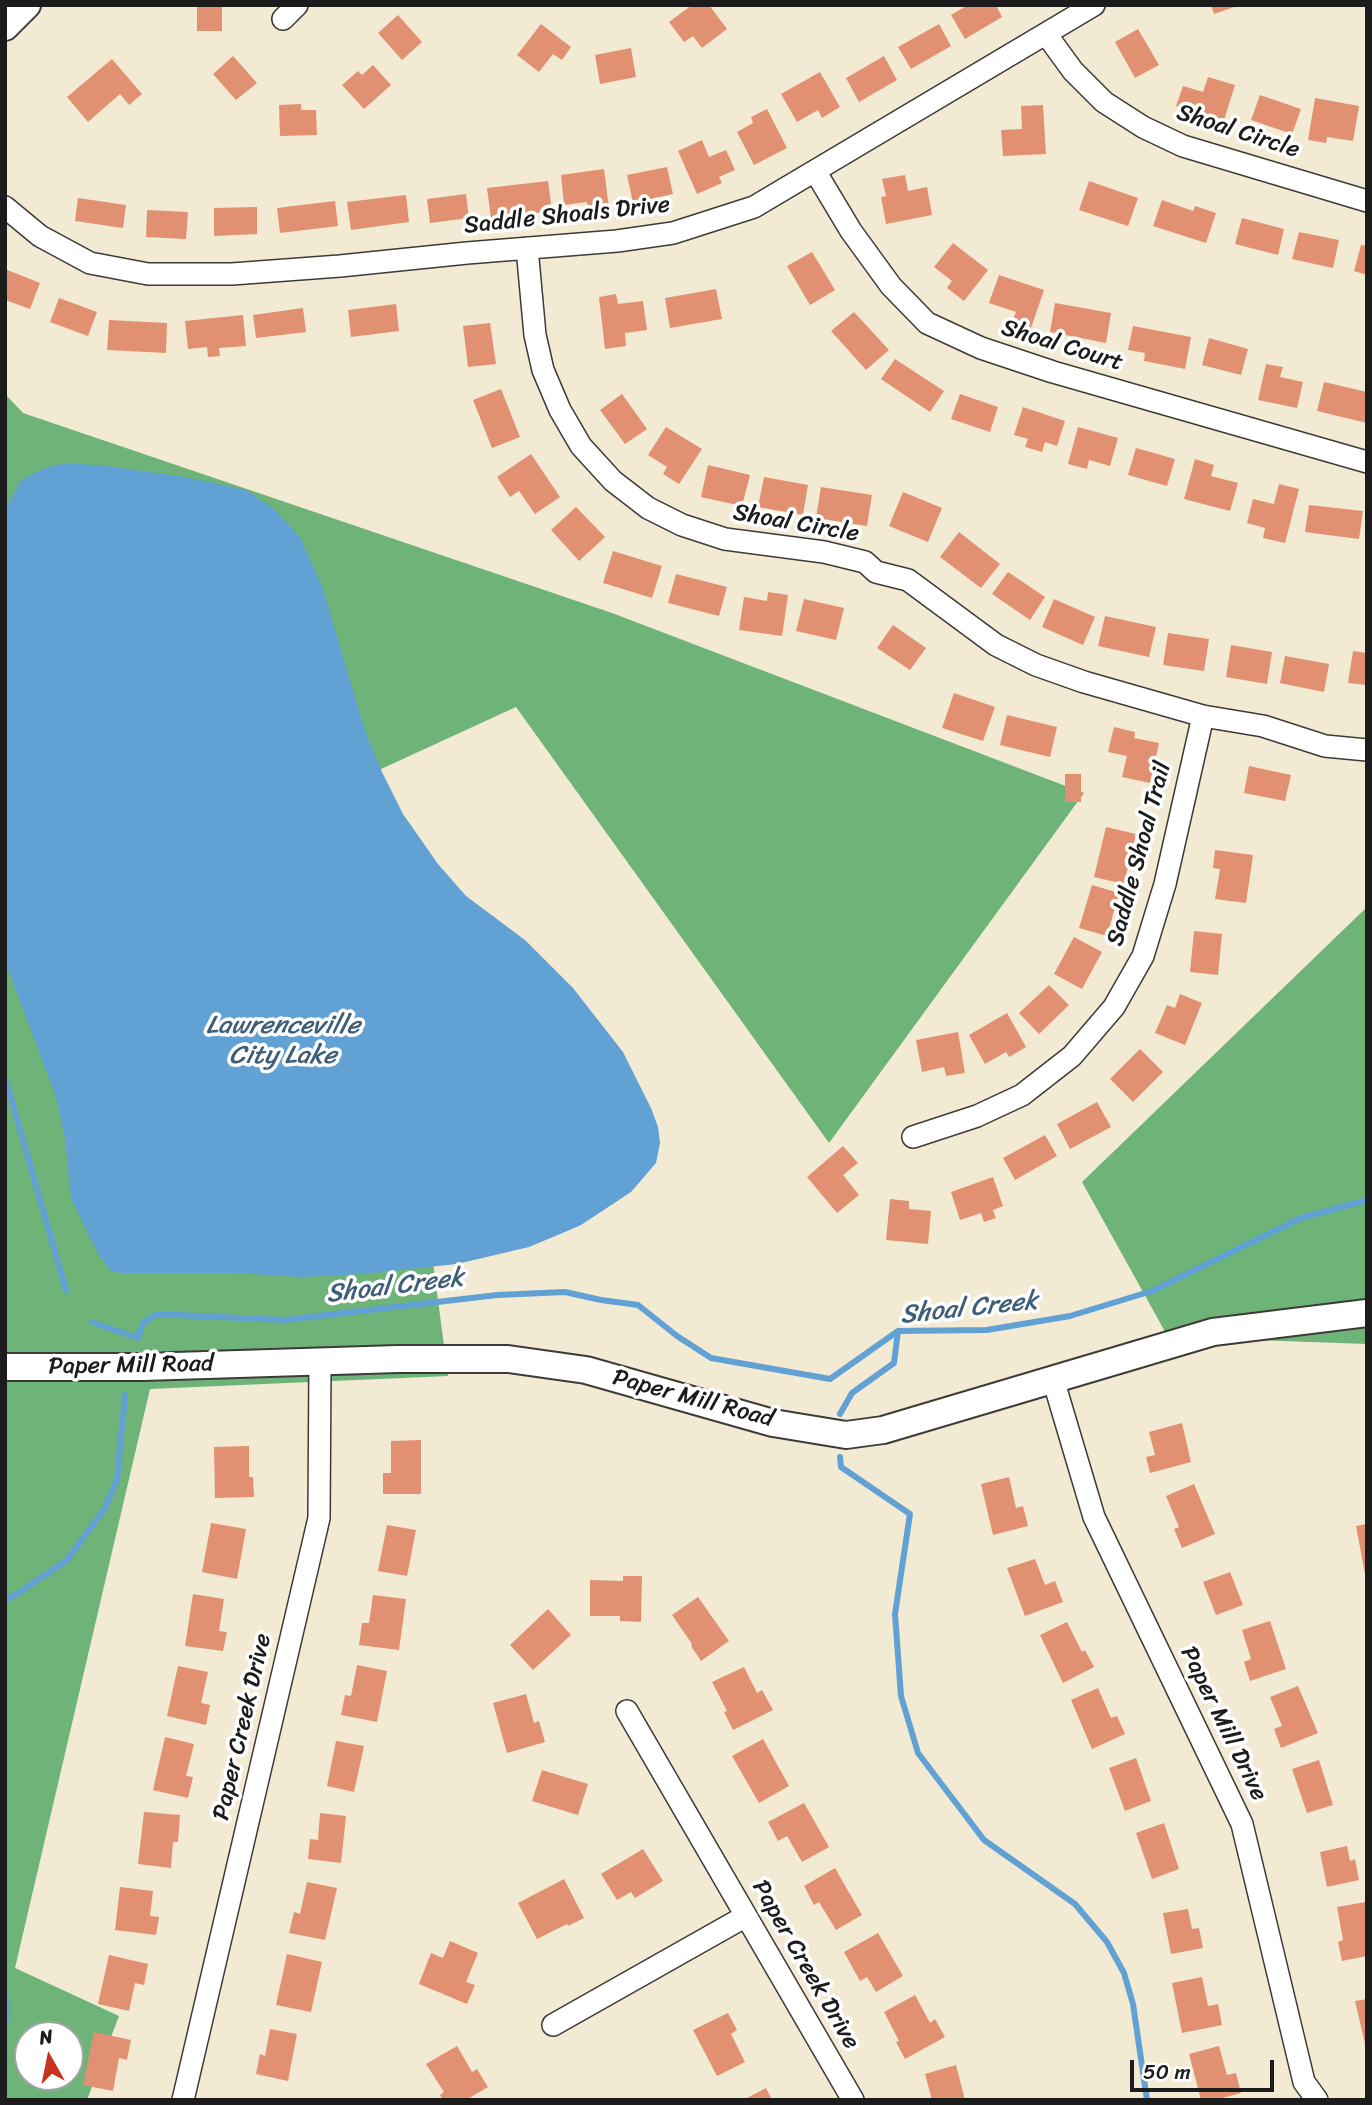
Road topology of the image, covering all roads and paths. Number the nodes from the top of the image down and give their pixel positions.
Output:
1 (27, 5) edge
2 (1094, 5) edge
3 (5, 27) edge
4 (1045, 34) junction
5 (816, 171) junction
6 (1367, 201) edge
7 (5, 207) edge
8 (527, 248) junction
9 (1367, 462) edge
10 (1203, 716) junction
11 (1367, 750) edge
12 (913, 1136) dead end
13 (1367, 1313) edge
14 (320, 1362) junction
15 (5, 1367) edge
16 (1053, 1379) junction
17 (627, 1711) dead end
18 (746, 1916) junction
19 (553, 2025) dead end
20 (183, 2100) edge
21 (853, 2100) edge
22 (1317, 2100) edge

1 - 3 street
2 - 4 street, Saddle Shoals Drive
4 - 5 street, Saddle Shoals Drive
4 - 6 street, Shoal Circle
5 - 8 street, Saddle Shoals Drive
5 - 9 street, Shoal Court
7 - 8 street, Saddle Shoals Drive
8 - 10 street, Shoal Circle
10 - 11 street, Shoal Circle
10 - 12 street, Saddle Shoal Trail
13 - 16 street, Paper Mill Road
14 - 15 street, Paper Mill Road
14 - 16 street, Paper Mill Road
14 - 20 street, Paper Creek Drive
16 - 22 street, Paper Mill Drive
17 - 18 street, Paper Creek Drive
18 - 19 street
18 - 21 street, Paper Creek Drive

